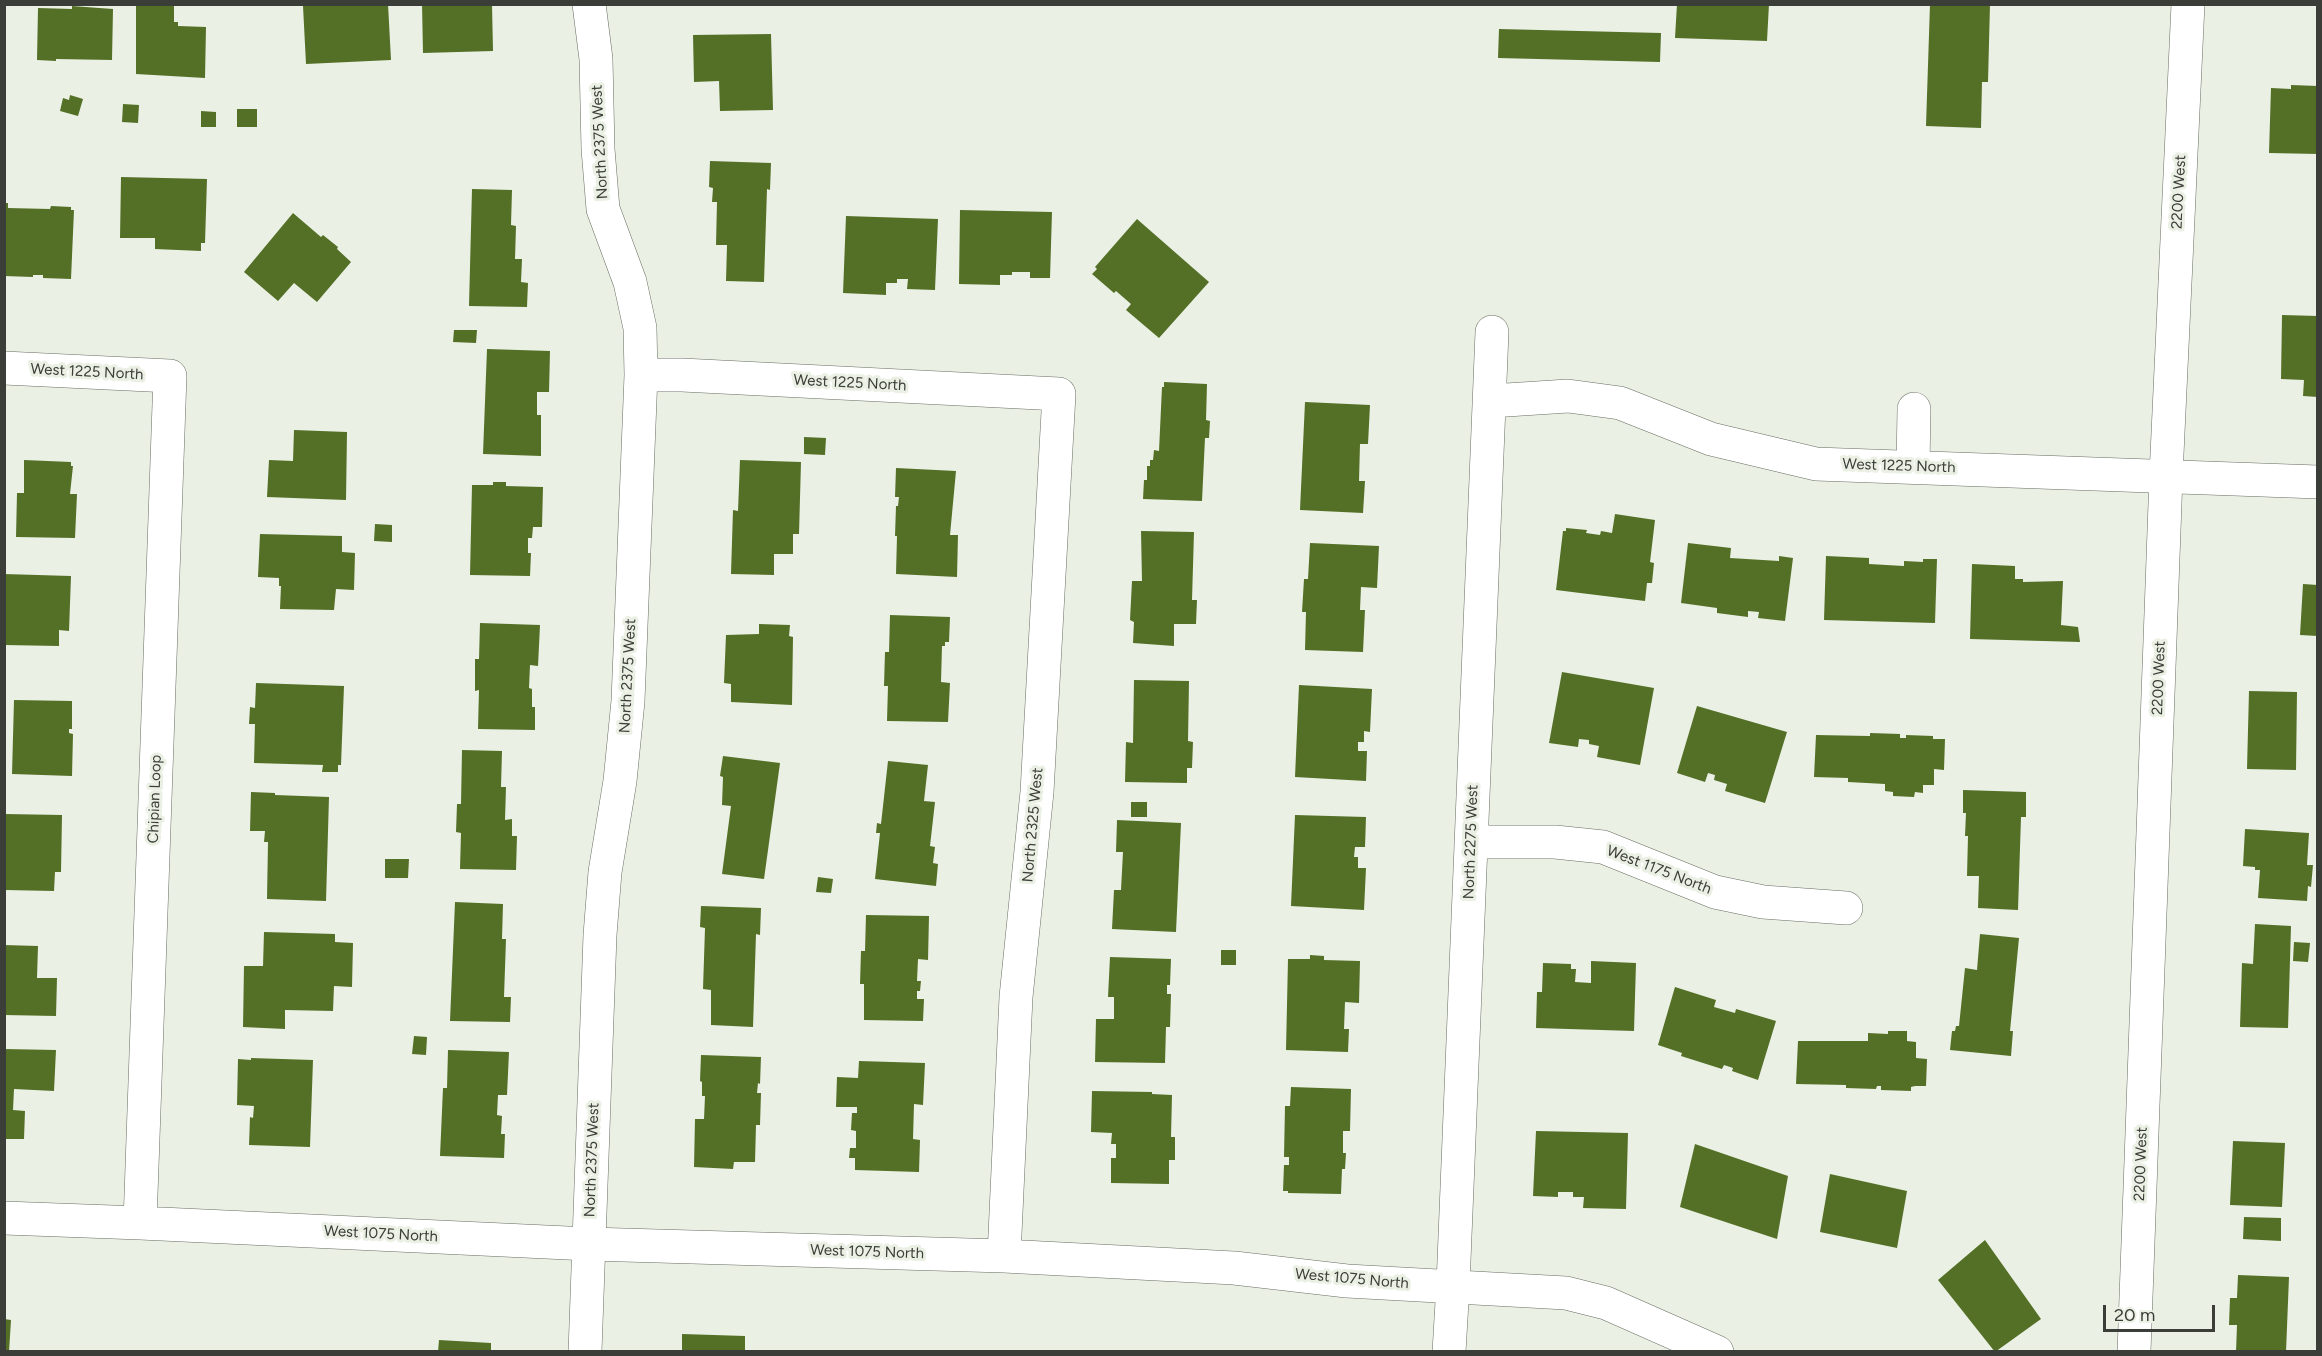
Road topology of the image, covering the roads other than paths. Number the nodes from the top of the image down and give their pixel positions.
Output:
1 (589, 4) edge
2 (2188, 4) edge
3 (1492, 332) dead end
4 (4, 368) edge
5 (641, 375) junction
6 (170, 376) joint
7 (1059, 394) joint
8 (1491, 401) junction
9 (1914, 409) dead end
10 (1913, 466) junction
11 (2166, 476) junction
12 (2318, 482) edge
13 (1471, 842) junction
14 (1845, 908) dead end
15 (4, 1218) edge
16 (140, 1223) junction
17 (589, 1244) junction
18 (1004, 1256) junction
19 (1453, 1285) junction
20 (585, 1352) edge
21 (1449, 1352) edge
22 (1717, 1352) edge
23 (2134, 1352) edge

1 - 5 street, North 2375 West
2 - 11 street, 2200 West
3 - 8 street, North 2275 West
4 - 6 street, West 1225 North
5 - 7 street, West 1225 North
5 - 17 street, North 2375 West
6 - 16 street, Chipian Loop
7 - 18 street, North 2325 West
8 - 10 street, West 1225 North
8 - 13 street, North 2275 West
9 - 10 street
10 - 11 street, West 1225 North
11 - 12 street, West 1225 North
11 - 23 street, 2200 West
13 - 14 street, West 1175 North
13 - 19 street, North 2275 West
15 - 16 street, West 1075 North
16 - 17 street, West 1075 North
17 - 18 street, West 1075 North
17 - 20 street, North 2375 West
18 - 19 street, West 1075 North
19 - 21 street, North 2275 West
19 - 22 street, West 1075 North

